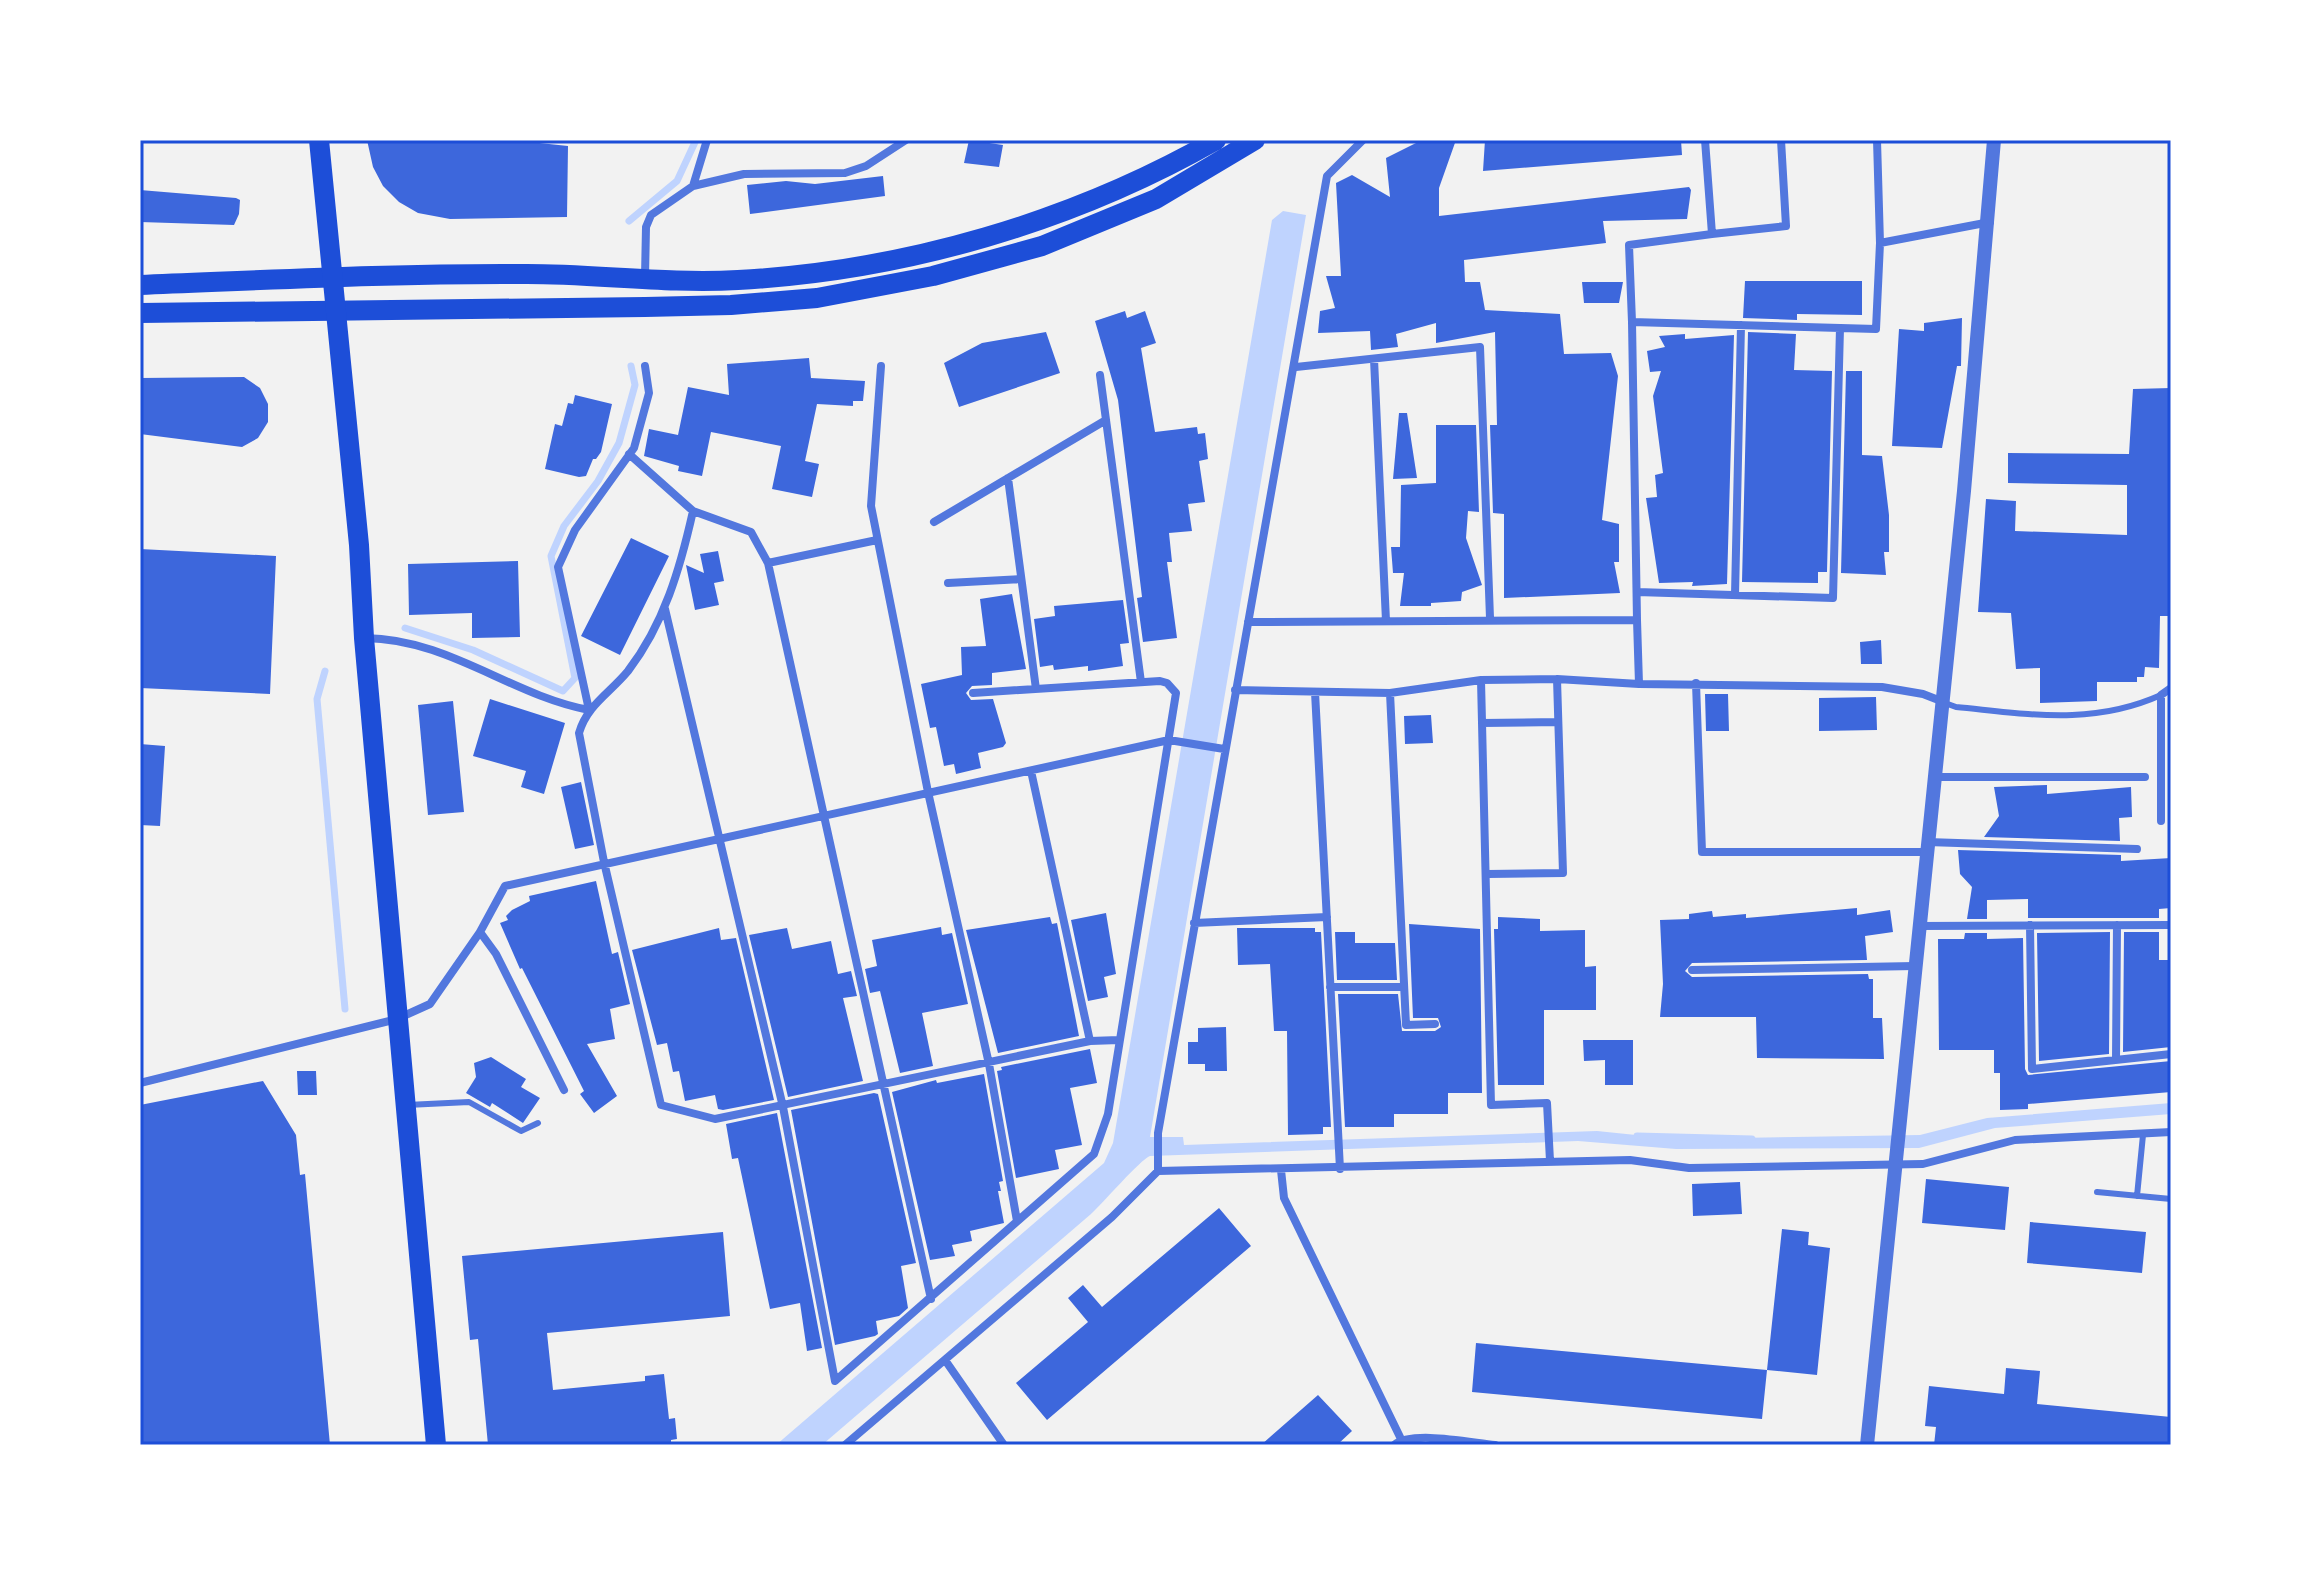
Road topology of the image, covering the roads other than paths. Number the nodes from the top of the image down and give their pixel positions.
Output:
1 (319, 140) edge
2 (707, 140) edge
3 (906, 140) edge
4 (1216, 140) edge
5 (1255, 140) edge
6 (1363, 140) edge
7 (1705, 140) edge
8 (1781, 140) edge
9 (1877, 140) edge
10 (1994, 140) edge
11 (693, 186) junction
12 (1990, 222) junction
13 (1712, 234) junction
14 (1880, 243) junction
15 (333, 277) junction
16 (645, 279) junction
17 (140, 285) edge
18 (336, 308) junction
19 (140, 313) edge
20 (1632, 322) junction
21 (1741, 325) junction
22 (1840, 328) junction
23 (1374, 359) junction
24 (645, 366) dead end
25 (881, 366) dead end
26 (1296, 367) junction
27 (1100, 375) dead end
28 (1106, 420) junction
29 (629, 454) junction
30 (1008, 478) junction
31 (693, 511) junction
32 (934, 522) dead end
33 (877, 540) junction
34 (768, 563) junction
35 (1021, 579) junction
36 (948, 583) dead end
37 (1637, 592) junction
38 (1735, 595) junction
39 (665, 609) junction
40 (1490, 618) junction
41 (1637, 620) junction
42 (1386, 621) junction
43 (1248, 622) junction
44 (364, 638) junction
45 (1557, 679) junction
46 (1481, 680) junction
47 (1141, 682) junction
48 (1696, 683) junction
49 (1639, 684) junction
50 (2171, 688) edge
51 (1036, 689) junction
52 (1235, 690) junction
53 (1315, 692) junction
54 (973, 693) dead end
55 (1390, 693) junction
56 (2161, 695) junction
57 (1941, 701) junction
58 (589, 710) junction
59 (1558, 722) junction
60 (1482, 723) junction
61 (1174, 741) junction
62 (1220, 749) junction
63 (1031, 771) junction
64 (1934, 777) junction
65 (2145, 777) dead end
66 (928, 792) junction
67 (823, 813) junction
68 (2161, 821) dead end
69 (718, 836) junction
70 (1927, 847) junction
71 (2137, 849) dead end
72 (604, 862) junction
73 (1488, 874) junction
74 (1327, 917) junction
75 (1194, 923) junction
76 (2030, 925) junction
77 (2117, 925) junction
78 (2171, 925) edge
79 (1919, 926) junction
80 (480, 932) junction
81 (1915, 966) junction
82 (1692, 970) dead end
83 (1330, 987) junction
84 (1404, 987) junction
85 (397, 1019) junction
86 (1435, 1024) dead end
87 (1119, 1040) junction
88 (1090, 1041) junction
89 (2171, 1054) edge
90 (2116, 1060) junction
91 (989, 1064) junction
92 (140, 1083) edge
93 (886, 1086) junction
94 (564, 1090) dead end
95 (405, 1105) junction
96 (783, 1107) junction
97 (538, 1123) dead end
98 (2171, 1132) edge
99 (2143, 1135) junction
100 (1550, 1161) junction
101 (1896, 1161) junction
102 (1340, 1169) junction
103 (1281, 1170) junction
104 (1158, 1171) junction
105 (2097, 1192) dead end
106 (2137, 1196) junction
107 (2171, 1199) edge
108 (1017, 1221) junction
109 (931, 1299) junction
110 (945, 1360) junction
111 (1398, 1442) edge
112 (849, 1443) edge
113 (436, 1445) edge
114 (1004, 1445) edge
115 (1495, 1445) edge
116 (1867, 1445) edge

1 - 15 main road
2 - 11 street
3 - 11 street
4 - 16 main road
5 - 18 main road
6 - 26 street
7 - 13 street
8 - 13 street
9 - 14 street
10 - 12 street
11 - 16 street
12 - 14 street
12 - 57 street
13 - 20 street
14 - 22 street
15 - 16 main road
15 - 17 main road
15 - 18 main road
18 - 19 main road
18 - 44 main road
20 - 21 street
20 - 37 street
21 - 22 street
21 - 38 street
22 - 38 street
23 - 26 street
23 - 40 street
23 - 42 street
24 - 29 street
25 - 33 street
26 - 43 street
27 - 28 street
28 - 30 street
28 - 47 street
29 - 31 street
29 - 58 street
30 - 32 street
30 - 35 street
31 - 34 street
31 - 39 street
33 - 34 street
33 - 66 street
34 - 67 street
35 - 36 street
35 - 51 street
37 - 38 street
37 - 41 street
39 - 58 street
39 - 69 street
40 - 41 street
40 - 42 street
41 - 49 street
42 - 43 street
43 - 52 street
44 - 58 street
44 - 85 main road
45 - 46 street
45 - 49 street
45 - 59 street
46 - 55 street
46 - 60 street
47 - 51 street
47 - 61 street
48 - 49 street
48 - 57 street
48 - 70 street
50 - 56 street
51 - 54 street
52 - 53 street
52 - 62 street
53 - 55 street
53 - 74 street
55 - 84 street
56 - 57 lane
56 - 68 street
57 - 64 street
58 - 72 street
59 - 60 street
59 - 73 street
60 - 73 street
61 - 62 street
61 - 63 street
61 - 87 street
62 - 75 street
63 - 66 street
63 - 88 street
64 - 65 street
64 - 70 street
66 - 67 street
66 - 91 street
67 - 69 street
67 - 93 street
69 - 72 street
69 - 96 street
70 - 71 street
70 - 79 street
72 - 80 street
72 - 96 street
73 - 100 street
74 - 75 street
74 - 83 street
75 - 104 street
76 - 77 street
76 - 79 street
76 - 90 street
77 - 78 street
77 - 90 street
79 - 81 street
80 - 85 street
80 - 94 street
81 - 82 street
81 - 101 street
83 - 84 street
83 - 102 street
84 - 86 street
85 - 92 street
85 - 95 main road
87 - 88 street
87 - 108 street
88 - 91 street
89 - 90 street
91 - 93 street
91 - 108 street
93 - 96 street
93 - 109 street
95 - 97 lane
95 - 113 main road
96 - 109 street
98 - 99 street
99 - 101 street
99 - 106 lane
100 - 101 street
100 - 102 street
101 - 116 street
102 - 103 street
103 - 104 street
103 - 111 street
104 - 110 street
105 - 106 lane
106 - 107 lane
108 - 109 street
110 - 112 street
110 - 114 street
111 - 115 street

